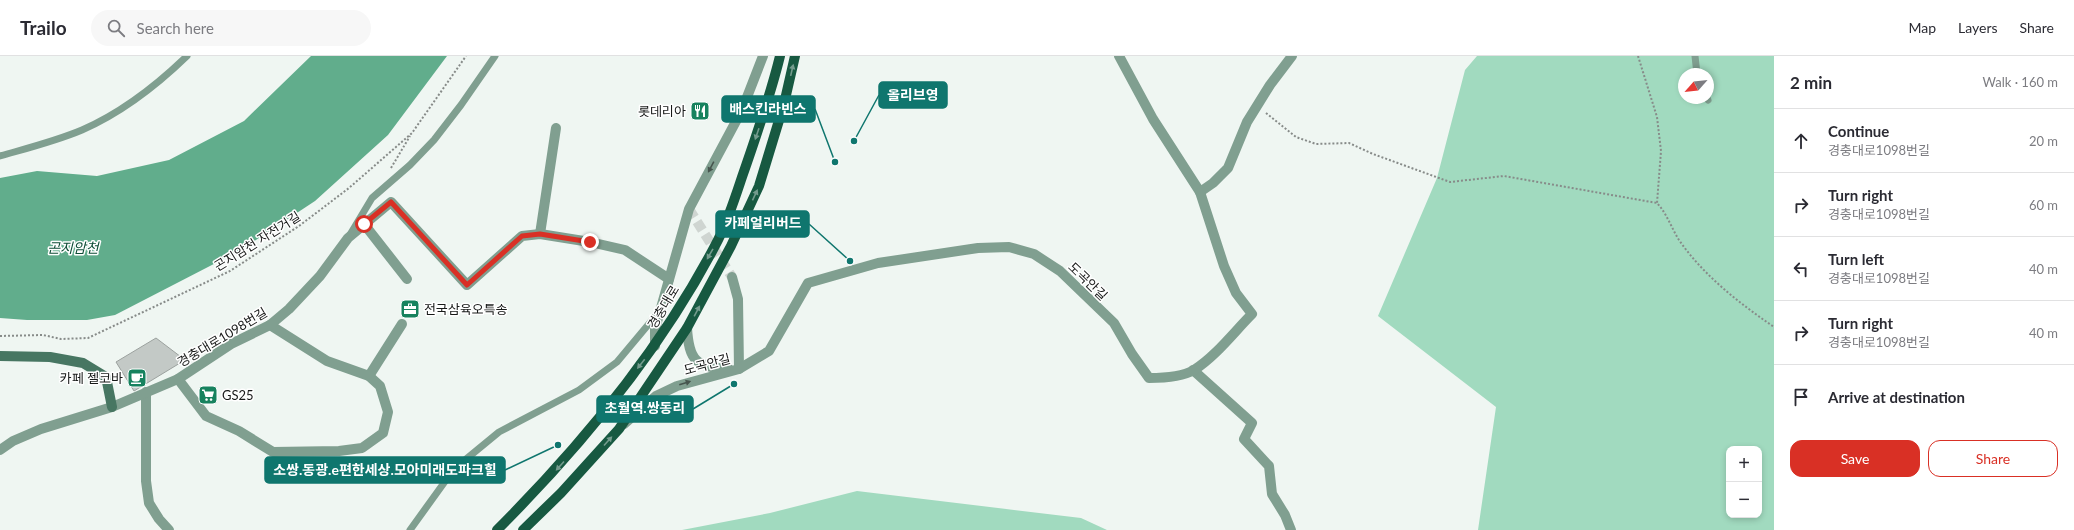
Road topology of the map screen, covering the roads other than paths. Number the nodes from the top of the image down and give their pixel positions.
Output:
1 (187, 56) edge
2 (495, 56) edge
3 (764, 56) edge
4 (780, 56) edge
5 (795, 56) edge
6 (1119, 56) edge
7 (1292, 56) edge
8 (1695, 56) edge
9 (1696, 68) edge
10 (556, 128) dead end
11 (0, 156) edge
12 (1200, 192) junction
13 (364, 224) junction
14 (540, 234) junction
15 (348, 238) junction
16 (732, 277) tunnel mouth
17 (407, 279) dead end
18 (669, 279) junction
19 (659, 311) junction
20 (402, 324) dead end
21 (270, 325) junction
22 (688, 328) junction
23 (655, 346) junction
24 (0, 356) edge
25 (739, 369) junction
26 (1193, 370) junction
27 (368, 376) junction
28 (178, 379) junction
29 (146, 392) junction
30 (112, 407) junction
31 (619, 429) junction
32 (0, 450) edge
33 (169, 530) edge
34 (410, 530) edge
35 (497, 530) edge
36 (523, 530) edge
37 (1291, 530) edge

1 - 11 lane
2 - 15 lane
3 -> 18 street
4 -> 23 main road, 경충대로
22 -> 5 main road
6 - 12 street
7 - 12 street
8 - 9 lane
10 - 14 street
12 - 26 street, 도곡안길
13 - 14 street, 경충대로1098번길
13 - 15 street, 경충대로1098번길
13 - 17 street
14 - 18 street, 경충대로1098번길
15 - 21 street, 경충대로1098번길
16 - 25 street
18 - 19 street
19 - 23 street
19 - 34 lane
20 - 27 street
21 - 27 street
21 - 28 street, 경충대로1098번길
22 - 25 street
22 - 31 main road
23 -> 35 main road, 경충대로
24 - 30 street
25 - 26 street, 도곡안길
31 -> 25 street, 도곡안길
26 - 37 street
27 - 28 street
28 - 29 street, 경충대로1098번길
29 - 30 street, 경충대로1098번길
29 - 33 street
30 - 32 street, 경충대로1098번길
36 -> 31 main road

